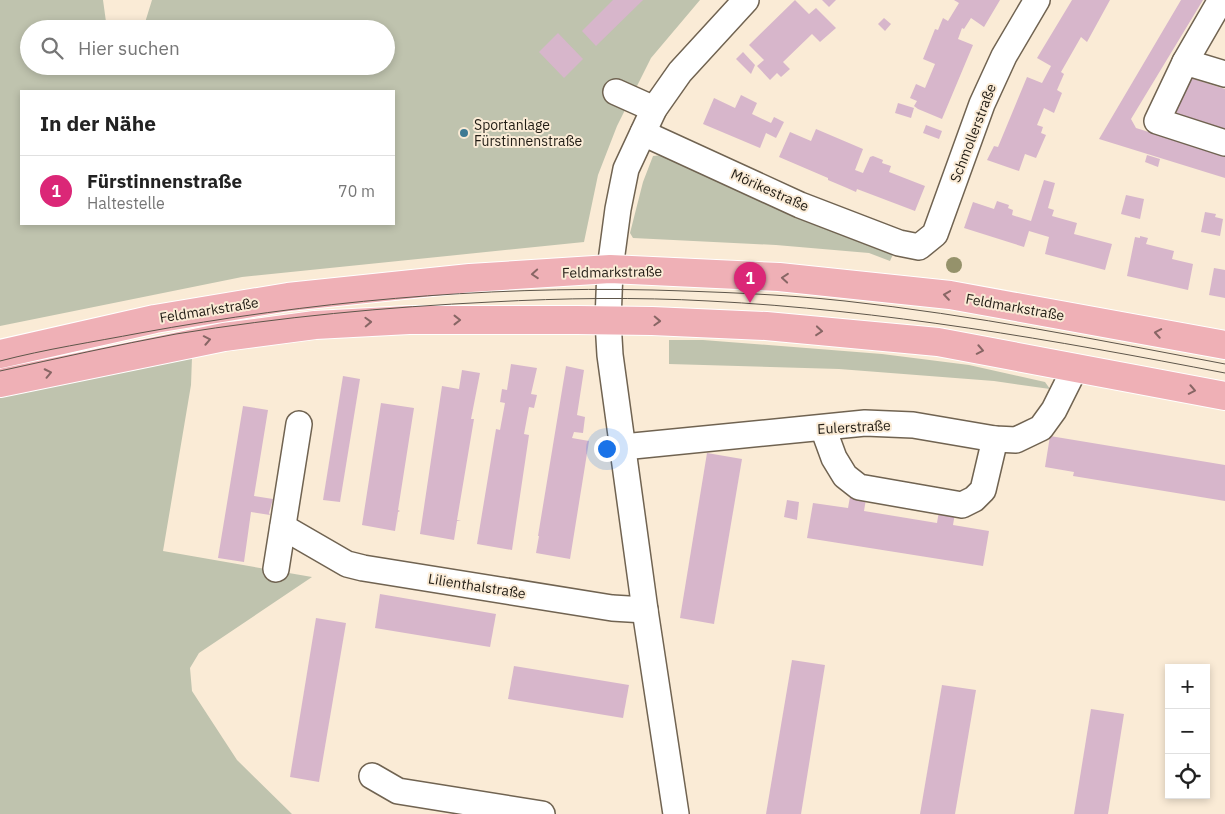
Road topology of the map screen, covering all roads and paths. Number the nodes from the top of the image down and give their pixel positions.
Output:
1 (746, 0) edge
2 (1037, 0) edge
3 (1225, 5) edge
4 (1186, 62) junction
5 (1225, 74) edge
6 (616, 92) dead end
7 (654, 109) junction
8 (643, 133) junction
9 (1225, 143) edge
10 (899, 243) joint
11 (610, 269) junction
12 (608, 321) junction
13 (1225, 345) edge
14 (0, 354) edge
15 (1076, 368) junction
16 (0, 383) edge
17 (1225, 396) edge
18 (299, 424) dead end
19 (823, 428) junction
20 (995, 440) junction
21 (623, 447) junction
22 (284, 527) junction
23 (276, 569) dead end
24 (645, 610) junction
25 (372, 776) dead end
26 (542, 814) edge
27 (676, 814) edge

1 - 7 street
2 - 10 street, Schmollerstraße
3 - 4 street
4 - 5 street
4 - 9 street
6 - 7 street
7 - 8 street
8 - 10 street, Mörikestraße
8 - 11 street
11 - 12 street
13 -> 11 main road, Feldmarkstraße
11 -> 14 main road, Feldmarkstraße
12 -> 15 main road, Feldmarkstraße
16 -> 12 main road, Feldmarkstraße
12 - 21 street
15 -> 17 main road, Feldmarkstraße
15 - 20 street, Eulerstraße
18 - 22 street
19 - 20 street, Eulerstraße
19 - 20 street
19 - 21 street, Eulerstraße
21 - 24 street
22 - 23 street
22 - 24 street, Lilienthalstraße
24 - 27 street
25 - 26 street

